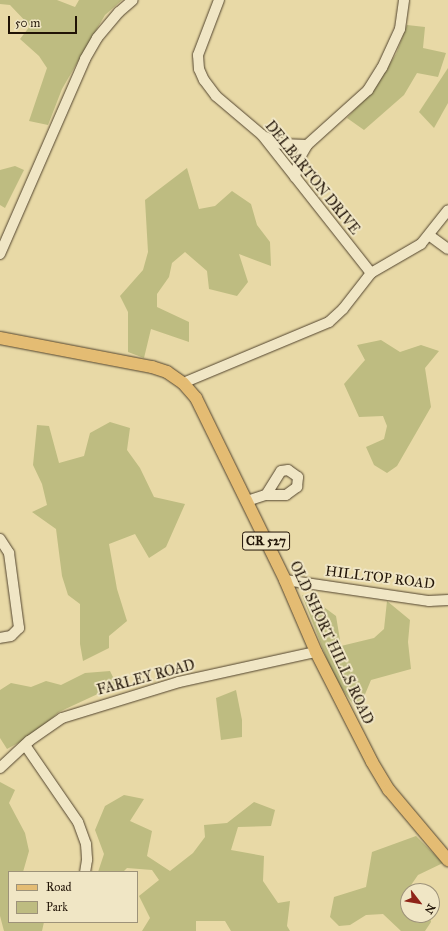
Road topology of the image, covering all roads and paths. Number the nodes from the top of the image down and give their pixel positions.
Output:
1 (133, 0) edge
2 (219, 0) edge
3 (404, 0) edge
4 (262, 135) junction
5 (307, 145) junction
6 (295, 177) junction
7 (448, 210) edge
8 (430, 236) junction
9 (448, 250) edge
10 (0, 254) edge
11 (371, 273) junction
12 (0, 338) edge
13 (183, 383) junction
14 (266, 495) dead end
15 (246, 502) junction
16 (0, 539) edge
17 (285, 580) junction
18 (448, 600) edge
19 (0, 638) edge
20 (316, 652) junction
21 (25, 745) junction
22 (0, 768) edge
23 (448, 860) edge
24 (85, 871) edge

1 - 10 street
2 - 4 street, DELBARTON DRIVE
3 - 5 street
4 - 5 street
4 - 6 street, DELBARTON DRIVE
5 - 6 street
6 - 11 street, DELBARTON DRIVE
7 - 8 street
8 - 9 street
8 - 11 street
11 - 13 street
12 - 13 main road, OLD SHORT HILLS ROAD / CR 527
13 - 15 main road, OLD SHORT HILLS ROAD / CR 527
14 - 15 street
15 - 17 main road, OLD SHORT HILLS ROAD / CR 527
16 - 19 street
17 - 18 street, HILLTOP ROAD
17 - 20 main road, OLD SHORT HILLS ROAD / CR 527
20 - 21 street, FARLEY ROAD
20 - 23 main road, OLD SHORT HILLS ROAD / CR 527
21 - 22 street, FARLEY ROAD
21 - 24 street

